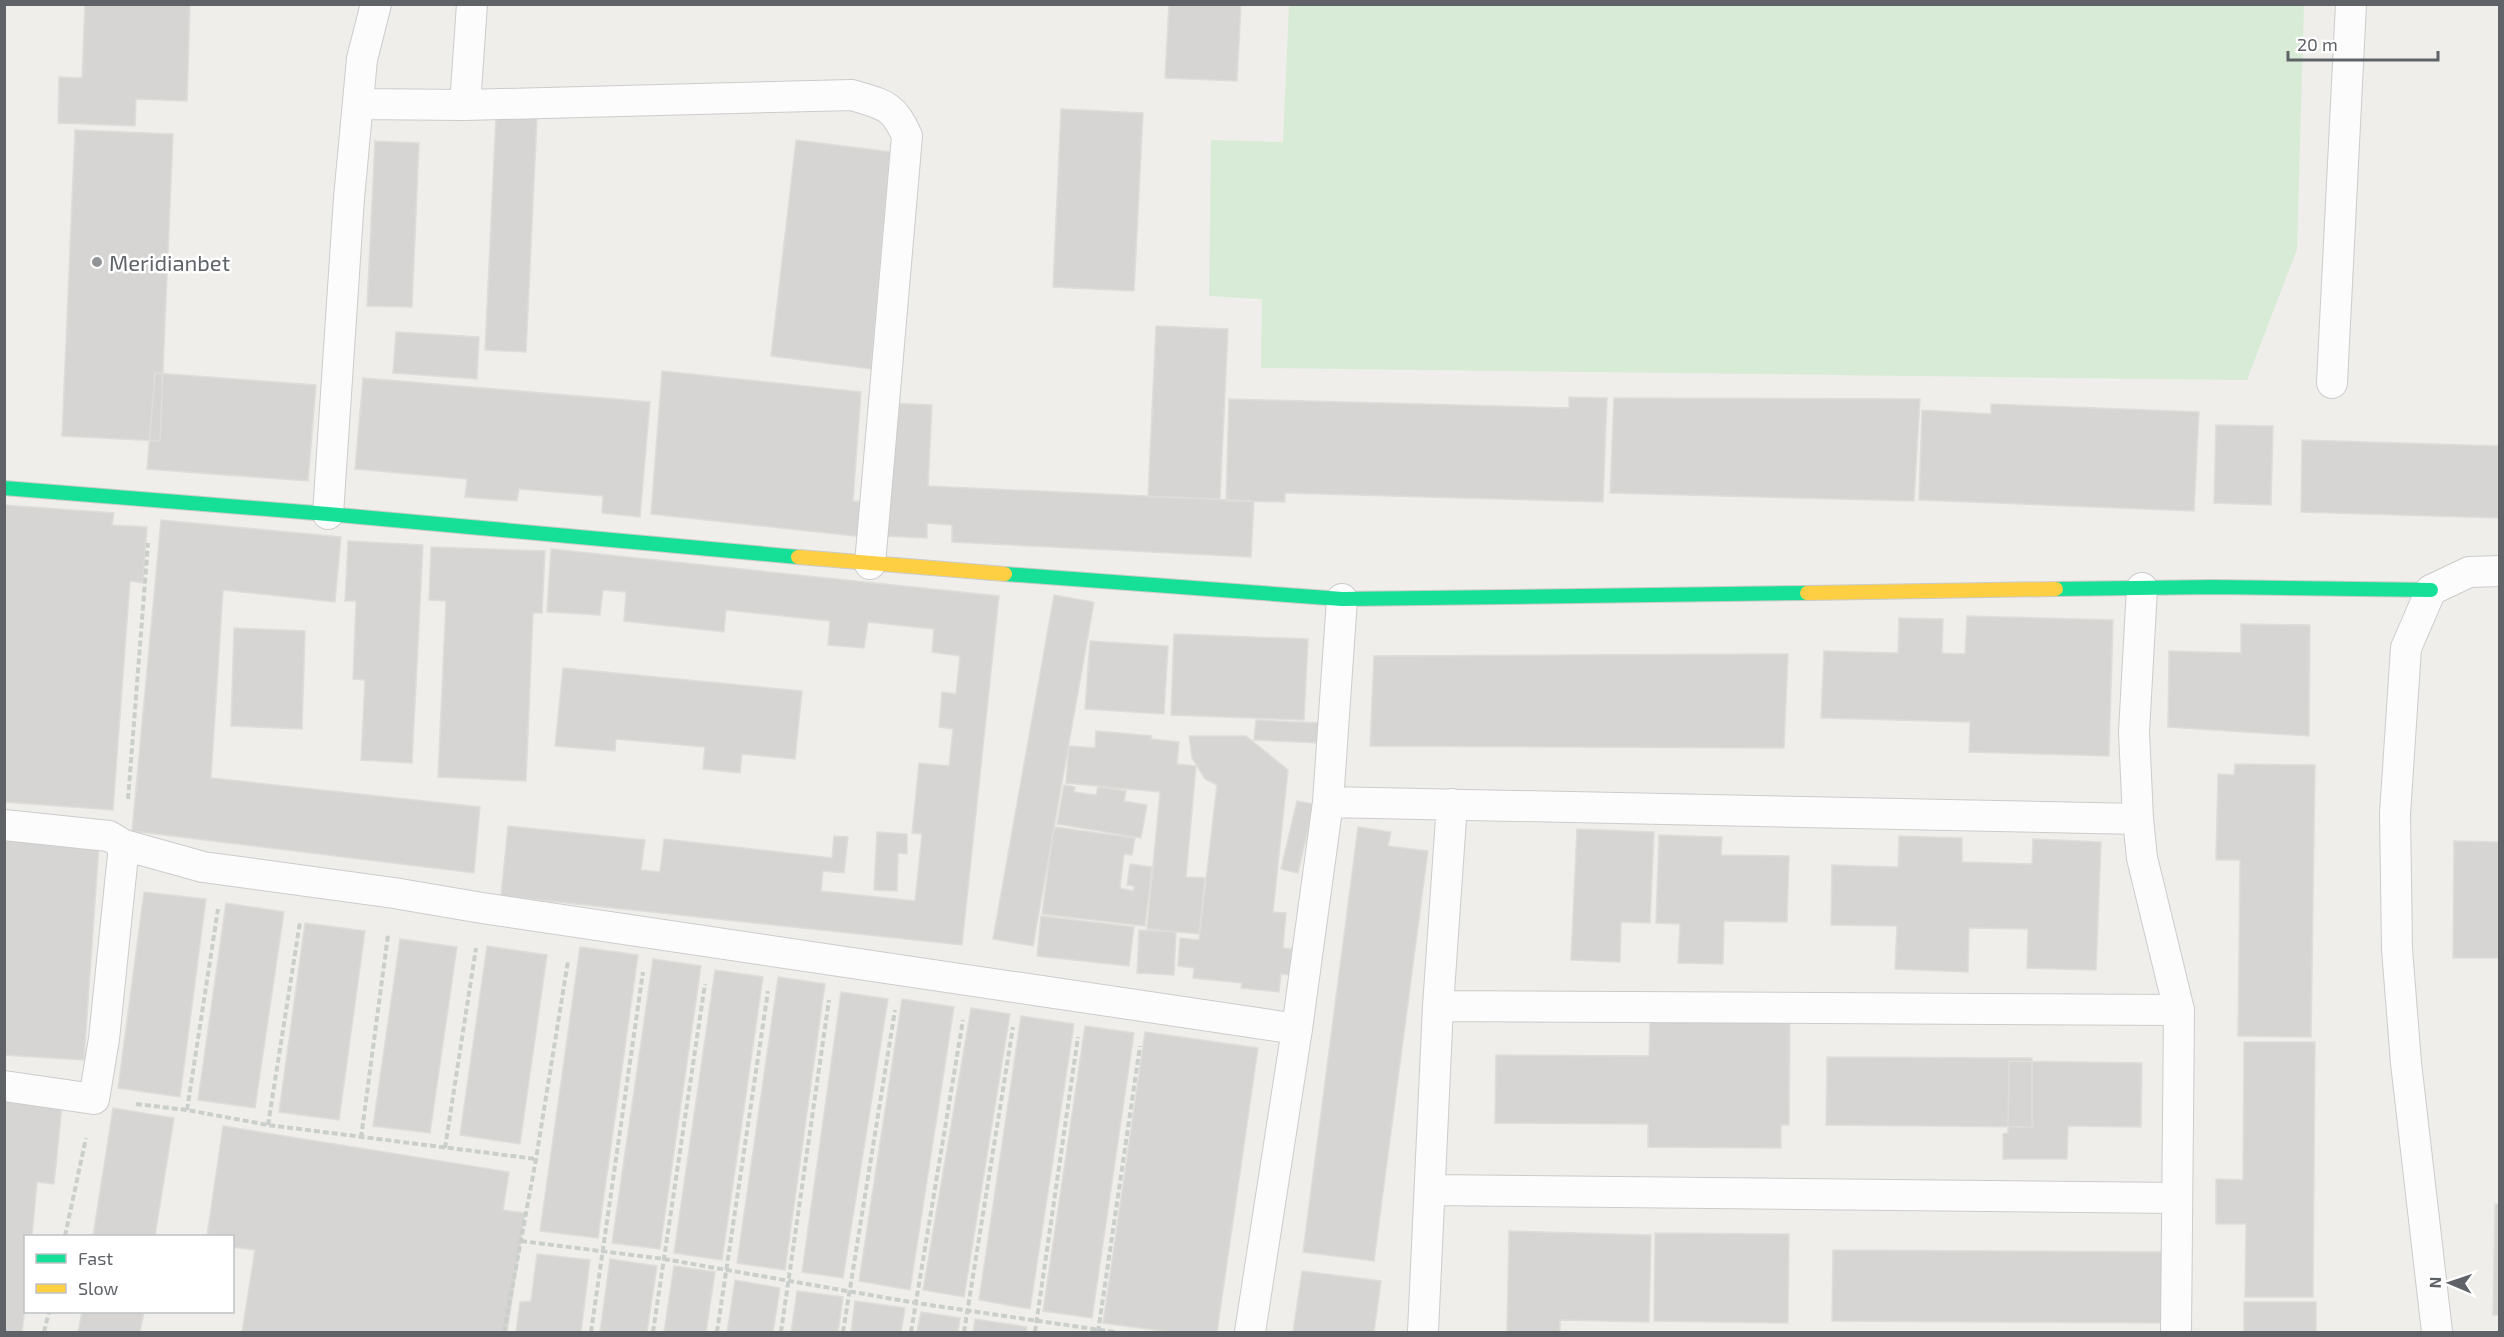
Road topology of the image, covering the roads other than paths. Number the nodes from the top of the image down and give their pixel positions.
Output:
1 (376, 4) edge
2 (472, 4) edge
3 (2351, 4) edge
4 (359, 104) junction
5 (465, 105) junction
6 (2332, 383) dead end
7 (4, 488) edge
8 (328, 514) junction
9 (870, 564) junction
10 (2499, 571) edge
11 (2142, 588) junction
12 (2431, 590) junction
13 (1342, 599) junction
14 (1328, 802) junction
15 (1452, 804) junction
16 (2138, 819) junction
17 (4, 825) edge
18 (124, 845) junction
19 (1438, 1006) junction
20 (2179, 1010) junction
21 (1297, 1029) junction
22 (4, 1086) edge
23 (1430, 1190) junction
24 (2176, 1198) junction
25 (1250, 1332) edge
26 (1423, 1332) edge
27 (2176, 1332) edge
28 (2437, 1332) edge

1 - 4 lane
2 - 5 lane
3 - 6 lane
4 - 5 lane
4 - 8 lane
5 - 9 lane
7 - 8 street
8 - 9 street
9 - 13 street
10 - 12 lane
11 - 12 street
11 - 13 street
11 - 16 lane
12 - 28 lane
13 - 14 lane
14 - 15 lane
14 - 21 lane
15 - 16 lane
15 - 19 lane
16 - 20 lane
17 - 18 lane
18 - 21 lane
18 - 22 lane
19 - 20 lane
19 - 23 lane
20 - 24 lane
21 - 25 lane
23 - 24 lane
23 - 26 lane
24 - 27 lane

